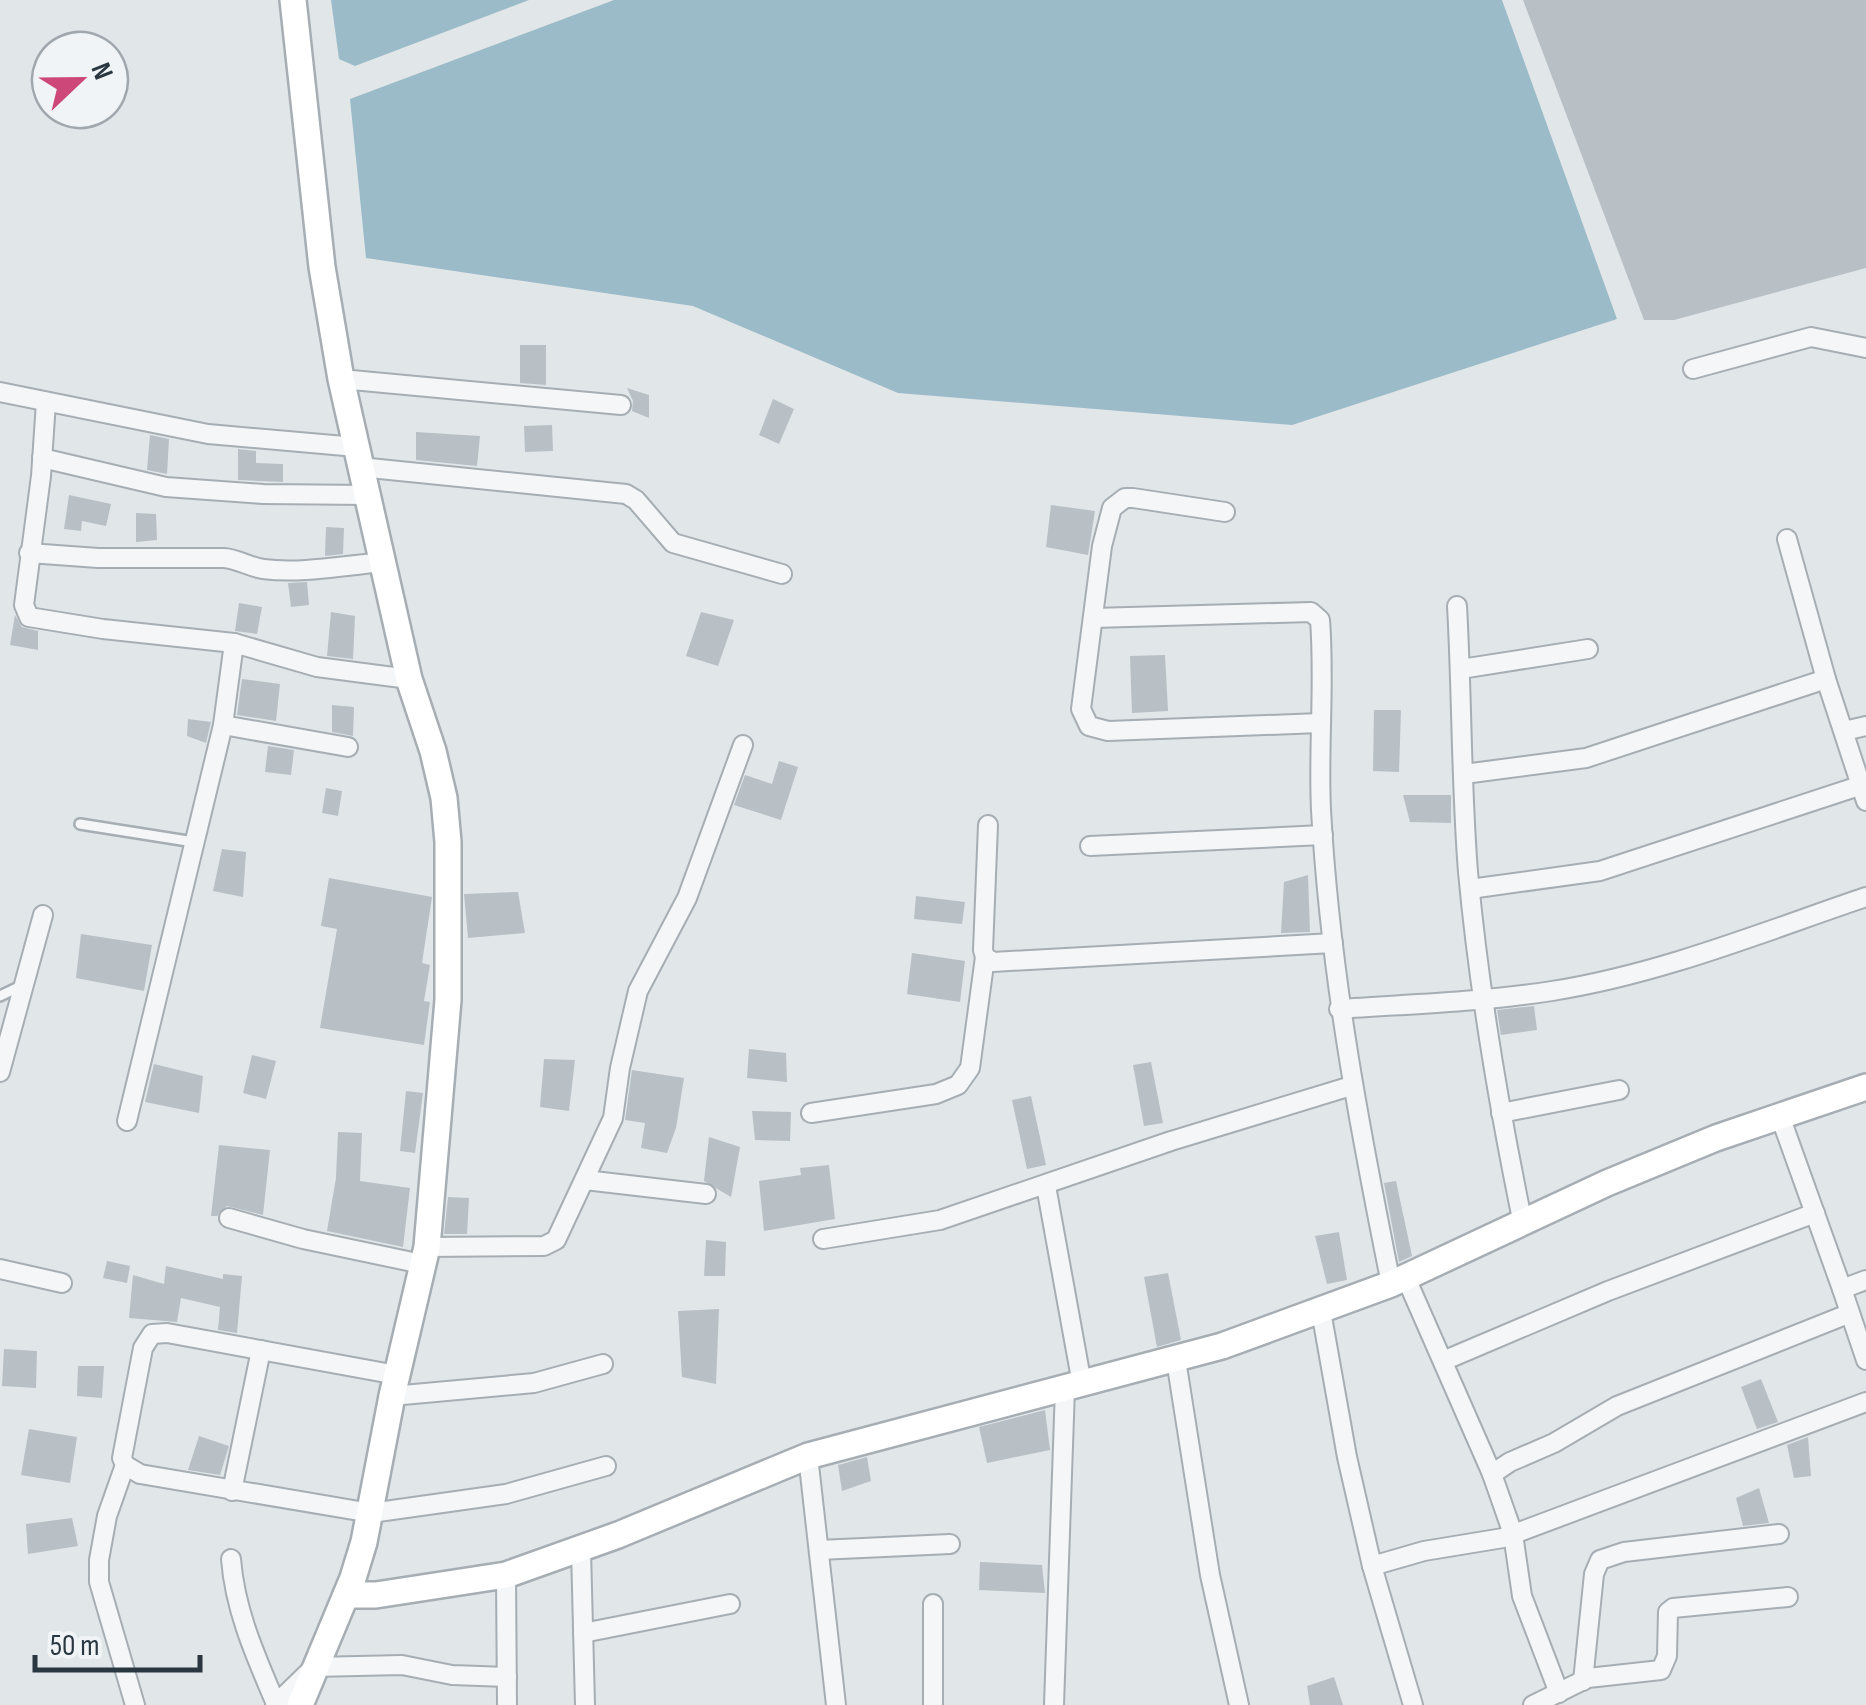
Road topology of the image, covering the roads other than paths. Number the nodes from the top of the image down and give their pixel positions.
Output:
1 (293, 0) edge
2 (1866, 348) edge
3 (1693, 369) dead end
4 (342, 379) junction
5 (0, 392) edge
6 (46, 402) junction
7 (621, 404) dead end
8 (358, 457) junction
9 (42, 458) junction
10 (368, 496) junction
11 (1225, 512) dead end
12 (1787, 539) dead end
13 (29, 553) junction
14 (385, 562) junction
15 (782, 574) dead end
16 (1456, 606) dead end
17 (1093, 618) junction
18 (234, 643) junction
19 (1588, 649) dead end
20 (1460, 669) junction
21 (409, 678) junction
22 (1826, 679) junction
23 (1320, 723) junction
24 (223, 724) junction
25 (1866, 726) edge
26 (1844, 731) junction
27 (744, 745) dead end
28 (348, 747) dead end
29 (1464, 774) junction
30 (1864, 793) edge
31 (80, 824) dead end
32 (988, 825) dead end
33 (1324, 835) junction
34 (194, 842) junction
35 (1090, 846) dead end
36 (1470, 889) junction
37 (1866, 897) edge
38 (43, 915) dead end
39 (1333, 943) junction
40 (985, 957) junction
41 (24, 985) junction
42 (0, 996) edge
43 (1482, 998) junction
44 (1339, 1010) junction
45 (0, 1072) edge
46 (1351, 1086) junction
47 (1866, 1086) edge
48 (1619, 1090) dead end
49 (811, 1113) dead end
50 (1500, 1113) junction
51 (1780, 1116) junction
52 (127, 1120) dead end
53 (585, 1180) junction
54 (1046, 1186) junction
55 (706, 1194) dead end
56 (1814, 1214) junction
57 (228, 1218) dead end
58 (1523, 1224) junction
59 (824, 1239) dead end
60 (425, 1255) junction
61 (0, 1269) edge
62 (1866, 1280) edge
63 (1398, 1281) junction
64 (62, 1283) dead end
65 (1842, 1289) junction
66 (1322, 1311) junction
67 (1848, 1314) junction
68 (260, 1350) junction
69 (1176, 1360) junction
70 (1866, 1360) edge
71 (1443, 1361) junction
72 (603, 1364) dead end
73 (395, 1385) junction
74 (1074, 1386) junction
75 (1866, 1402) edge
76 (808, 1456) junction
77 (125, 1465) junction
78 (606, 1466) dead end
79 (1492, 1474) junction
80 (232, 1491) junction
81 (371, 1513) junction
82 (1513, 1534) junction
83 (1779, 1534) dead end
84 (950, 1544) dead end
85 (581, 1550) junction
86 (819, 1550) junction
87 (231, 1559) dead end
88 (1372, 1566) junction
89 (506, 1576) junction
90 (346, 1595) junction
91 (1788, 1597) dead end
92 (730, 1604) dead end
93 (933, 1604) dead end
94 (583, 1633) junction
95 (314, 1667) junction
96 (507, 1677) junction
97 (1583, 1681) junction
98 (1559, 1693) junction
99 (135, 1705) edge
100 (276, 1705) edge
101 (300, 1705) edge
102 (507, 1705) edge
103 (585, 1705) edge
104 (836, 1705) edge
105 (933, 1705) edge
106 (1054, 1705) edge
107 (1239, 1705) edge
108 (1412, 1705) edge
109 (1533, 1705) edge

1 - 4 street
2 - 3 street
4 - 7 street
4 - 8 street
5 - 6 street
6 - 8 street
6 - 9 street
8 - 10 street
8 - 15 street
9 - 10 street
9 - 13 street
10 - 14 street
11 - 17 street
12 - 22 street
13 - 14 street
13 - 18 street
14 - 21 street
16 - 20 street
17 - 23 street
17 - 23 street
18 - 21 street
18 - 24 street
19 - 20 street
20 - 29 street
21 - 60 street
22 - 26 street
22 - 29 street
23 - 33 street
24 - 28 street
24 - 34 street
25 - 26 street
26 - 30 street
27 - 53 street
29 - 36 street
30 - 36 street
31 - 34 lane
32 - 40 street
33 - 35 street
33 - 39 street
34 - 52 street
36 - 43 street
37 - 43 street
38 - 41 street
39 - 40 street
39 - 44 street
40 - 49 street
41 - 42 lane
41 - 45 street
43 - 44 street
43 - 50 street
44 - 46 street
46 - 54 street
46 - 63 street
47 - 51 street
48 - 50 street
50 - 58 street
51 - 56 street
51 - 58 street
53 - 55 street
53 - 60 street
54 - 59 street
54 - 74 street
56 - 65 street
56 - 71 street
57 - 60 street
58 - 63 street
60 - 73 street
61 - 64 street
62 - 65 street
63 - 66 street
63 - 71 street
65 - 67 street
66 - 69 street
66 - 88 street
67 - 70 street
67 - 79 street
68 - 73 street
68 - 77 street
68 - 80 street
69 - 74 street
69 - 107 street
71 - 79 street
72 - 73 street
73 - 81 street
74 - 76 street
74 - 106 street
75 - 82 street
76 - 85 street
76 - 86 street
77 - 80 street
77 - 99 street
78 - 81 street
79 - 82 street
80 - 81 street
81 - 90 street
82 - 88 street
82 - 98 street
83 - 97 street
84 - 86 street
85 - 89 street
85 - 94 street
86 - 104 street
87 - 100 street
88 - 108 street
89 - 90 street
89 - 96 street
90 - 95 street
91 - 97 street
92 - 94 street
93 - 105 street
94 - 103 street
95 - 96 street
95 - 100 street
95 - 101 street
96 - 102 street
97 - 98 street
98 - 109 street

